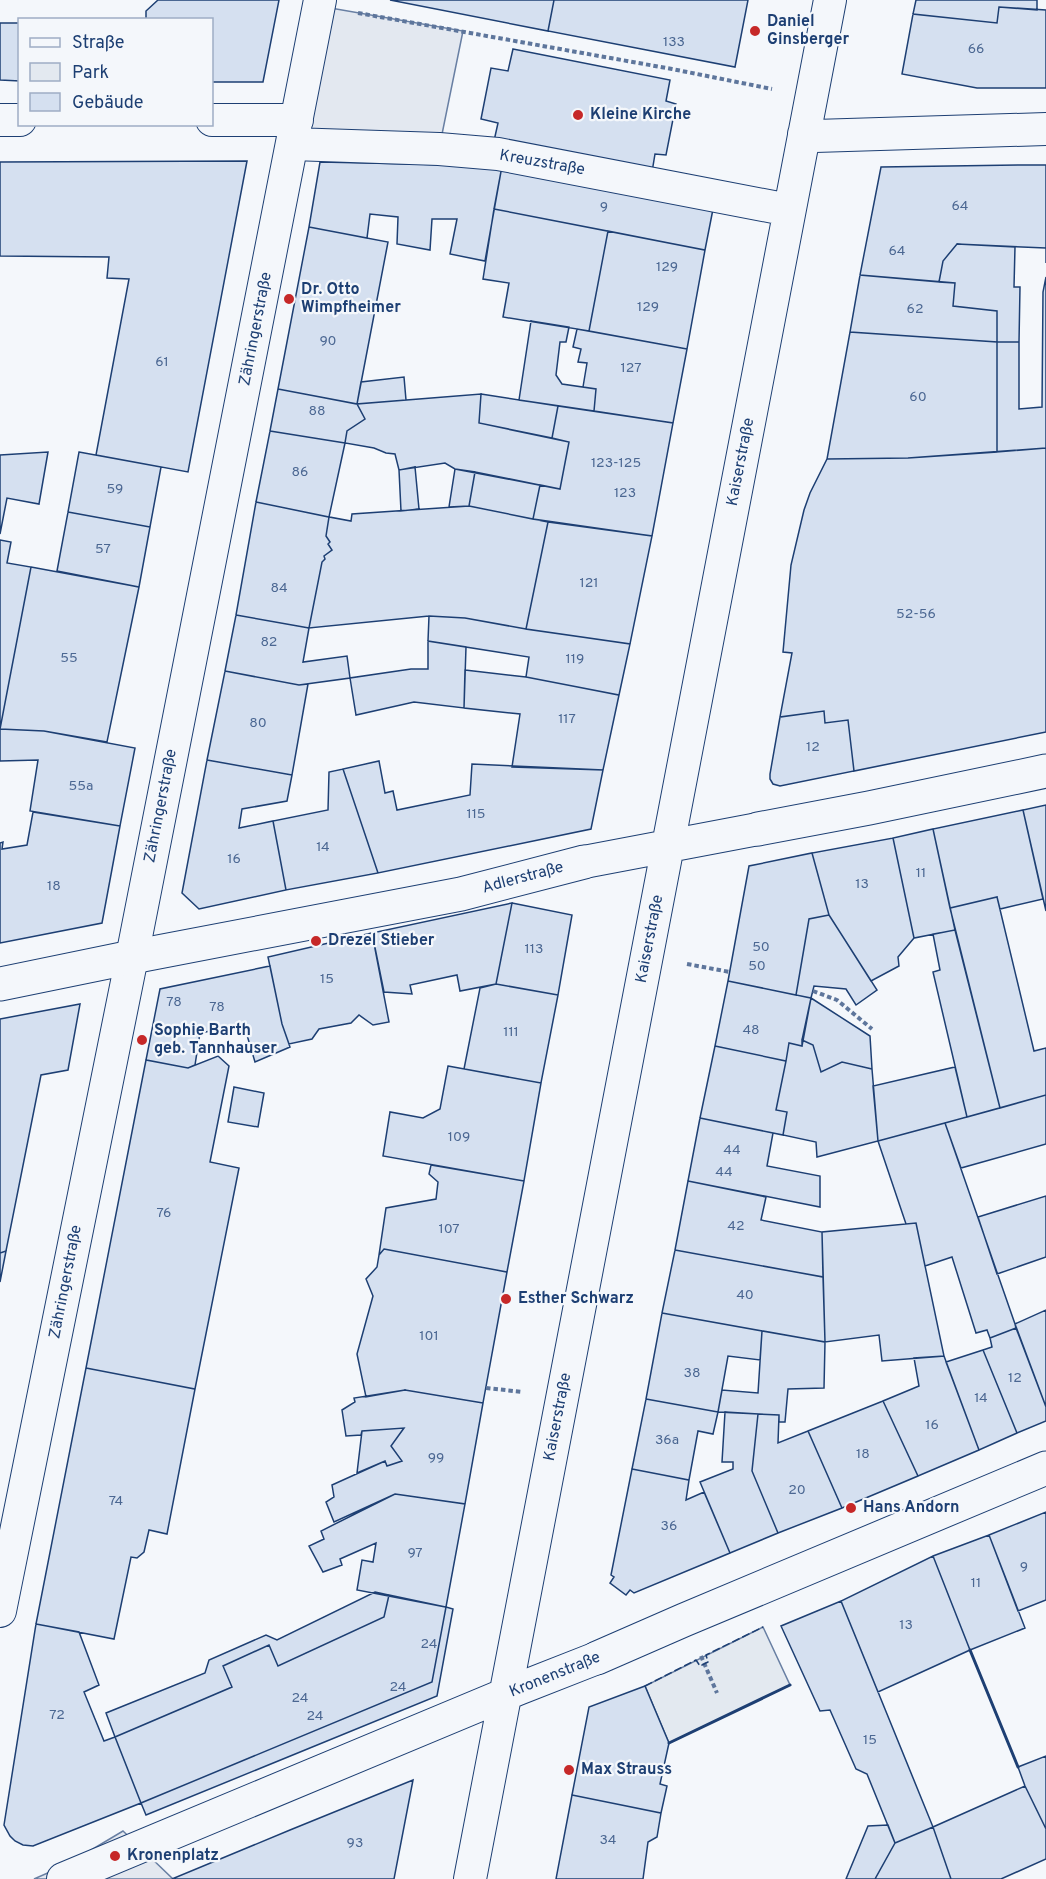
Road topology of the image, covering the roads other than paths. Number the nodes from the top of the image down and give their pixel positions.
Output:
1 (830, 0) edge
2 (319, 3) edge
3 (0, 120) edge
4 (18, 120) edge
5 (213, 120) edge
6 (1046, 129) edge
7 (295, 132) junction
8 (804, 134) junction
9 (789, 210) junction
10 (1046, 771) edge
11 (758, 829) joint
12 (667, 847) junction
13 (584, 862) joint
14 (132, 957) junction
15 (0, 984) edge
16 (1046, 1468) edge
17 (0, 1611) edge
18 (597, 1658) joint
19 (505, 1695) junction
20 (111, 1870) edge
21 (63, 1879) edge
22 (470, 1879) edge

1 - 8 street, Kaiserstraße
2 - 7 street, Zähringerstraße
3 - 4 street
5 - 7 street, Kreuzstraße
6 - 8 street
7 - 9 street, Kreuzstraße
7 - 14 street, Zähringerstraße
8 - 9 street, Kaiserstraße
9 - 12 street, Kaiserstraße
10 - 11 street, Adlerstraße
11 - 12 street, Adlerstraße
12 - 13 street, Adlerstraße
12 - 19 street, Kaiserstraße
13 - 14 street, Adlerstraße
14 - 15 street, Adlerstraße
14 - 17 street, Zähringerstraße
16 - 18 street, Kronenstraße
18 - 19 street, Kronenstraße
19 - 20 street, Kronenstraße
19 - 22 street, Kaiserstraße
20 - 21 street, Kronenstraße

